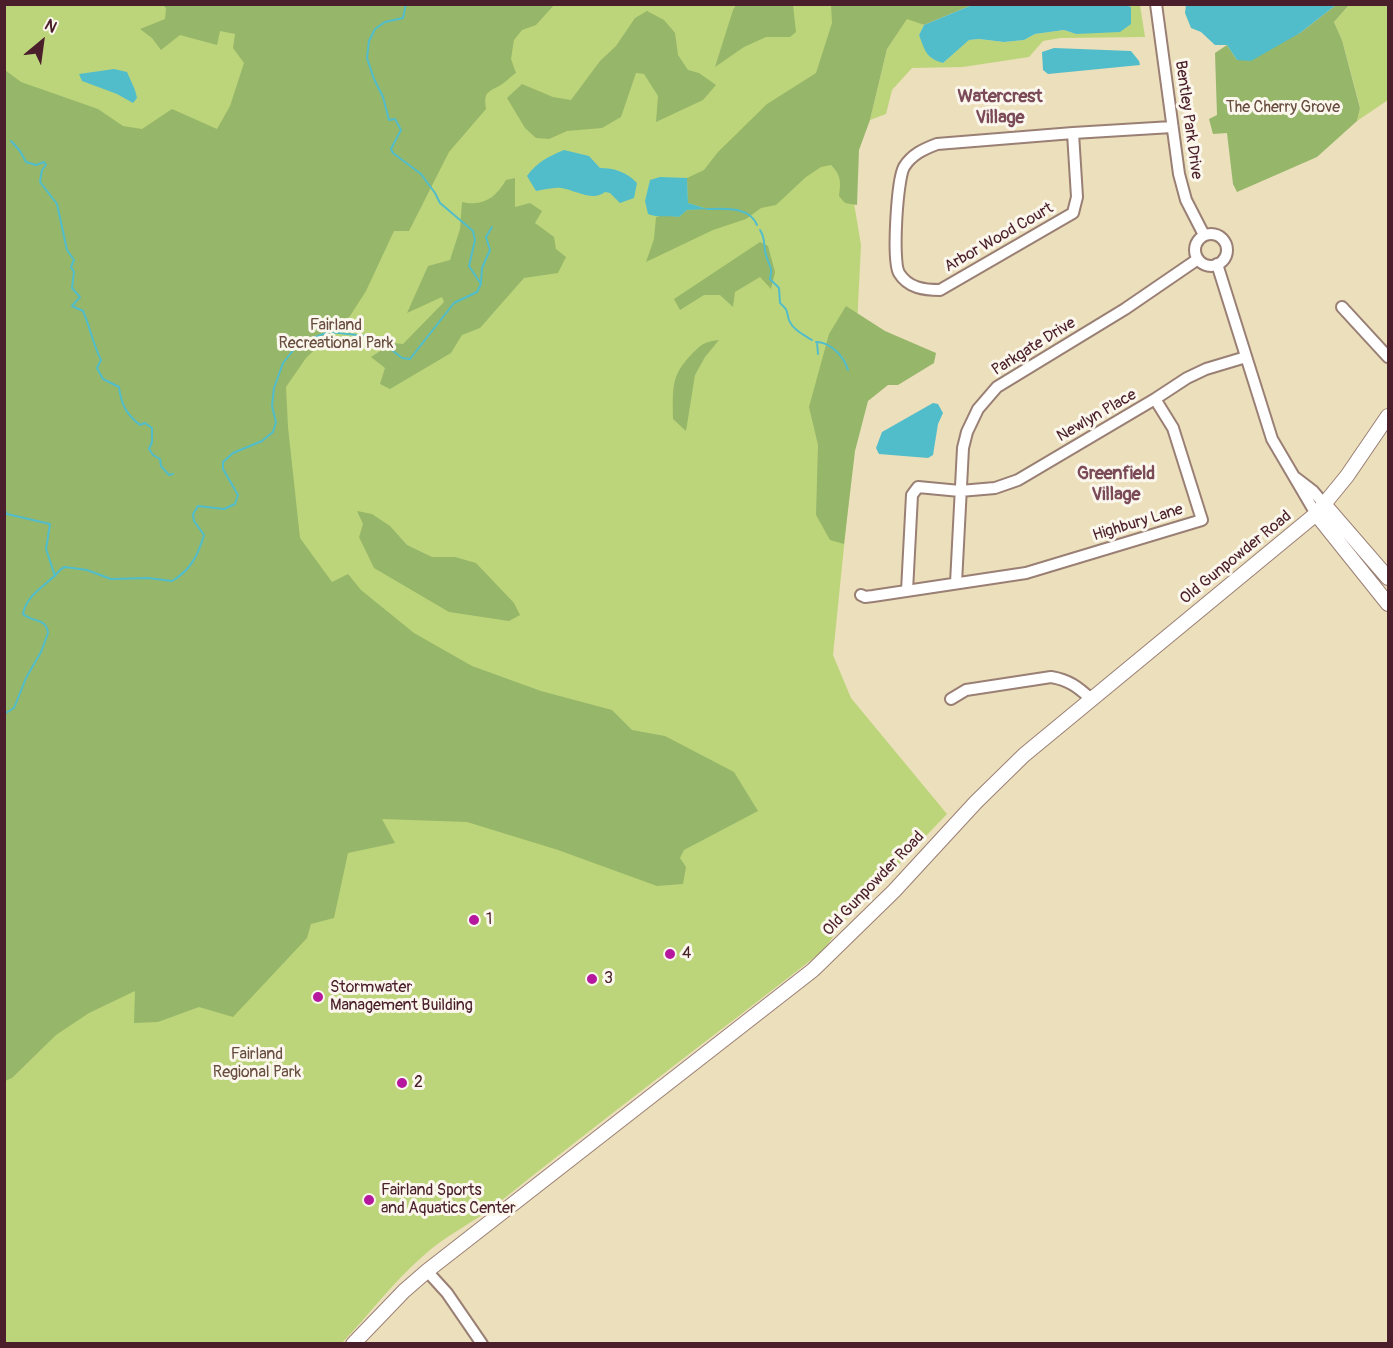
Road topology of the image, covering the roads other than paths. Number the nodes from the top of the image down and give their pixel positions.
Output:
1 (1156, 4) edge
2 (1172, 127) junction
3 (1073, 133) junction
4 (1204, 236) junction
5 (1198, 259) junction
6 (1217, 264) junction
7 (1342, 307) dead end
8 (1246, 357) junction
9 (1389, 357) edge
10 (1155, 399) junction
11 (1389, 416) edge
12 (960, 491) junction
13 (1320, 509) junction
14 (1389, 578) edge
15 (957, 583) junction
16 (907, 591) junction
17 (861, 595) dead end
18 (1389, 604) edge
19 (951, 699) dead end
20 (1091, 699) junction
21 (427, 1271) junction
22 (353, 1344) edge
23 (482, 1344) edge

1 - 2 street, Bentley Park Drive
2 - 3 street, Arbor Wood Court
2 - 4 street, Bentley Park Drive
3 - 3 street, Arbor Wood Court
4 - 5 street
4 - 6 street
5 - 6 street
5 - 12 street, Parkgate Drive
6 - 8 street
7 - 9 street
8 - 10 street, Newlyn Place
8 - 13 street
10 - 12 street, Newlyn Place
10 - 15 street, Highbury Lane
11 - 13 main road, Old Gunpowder Road
12 - 15 street, Parkgate Drive
12 - 16 street, Newlyn Place
13 - 14 main road
13 - 18 main road
13 - 20 main road, Old Gunpowder Road
15 - 16 street
16 - 17 street
19 - 20 street
20 - 21 main road, Old Gunpowder Road
21 - 22 main road, Old Gunpowder Road
21 - 23 street

